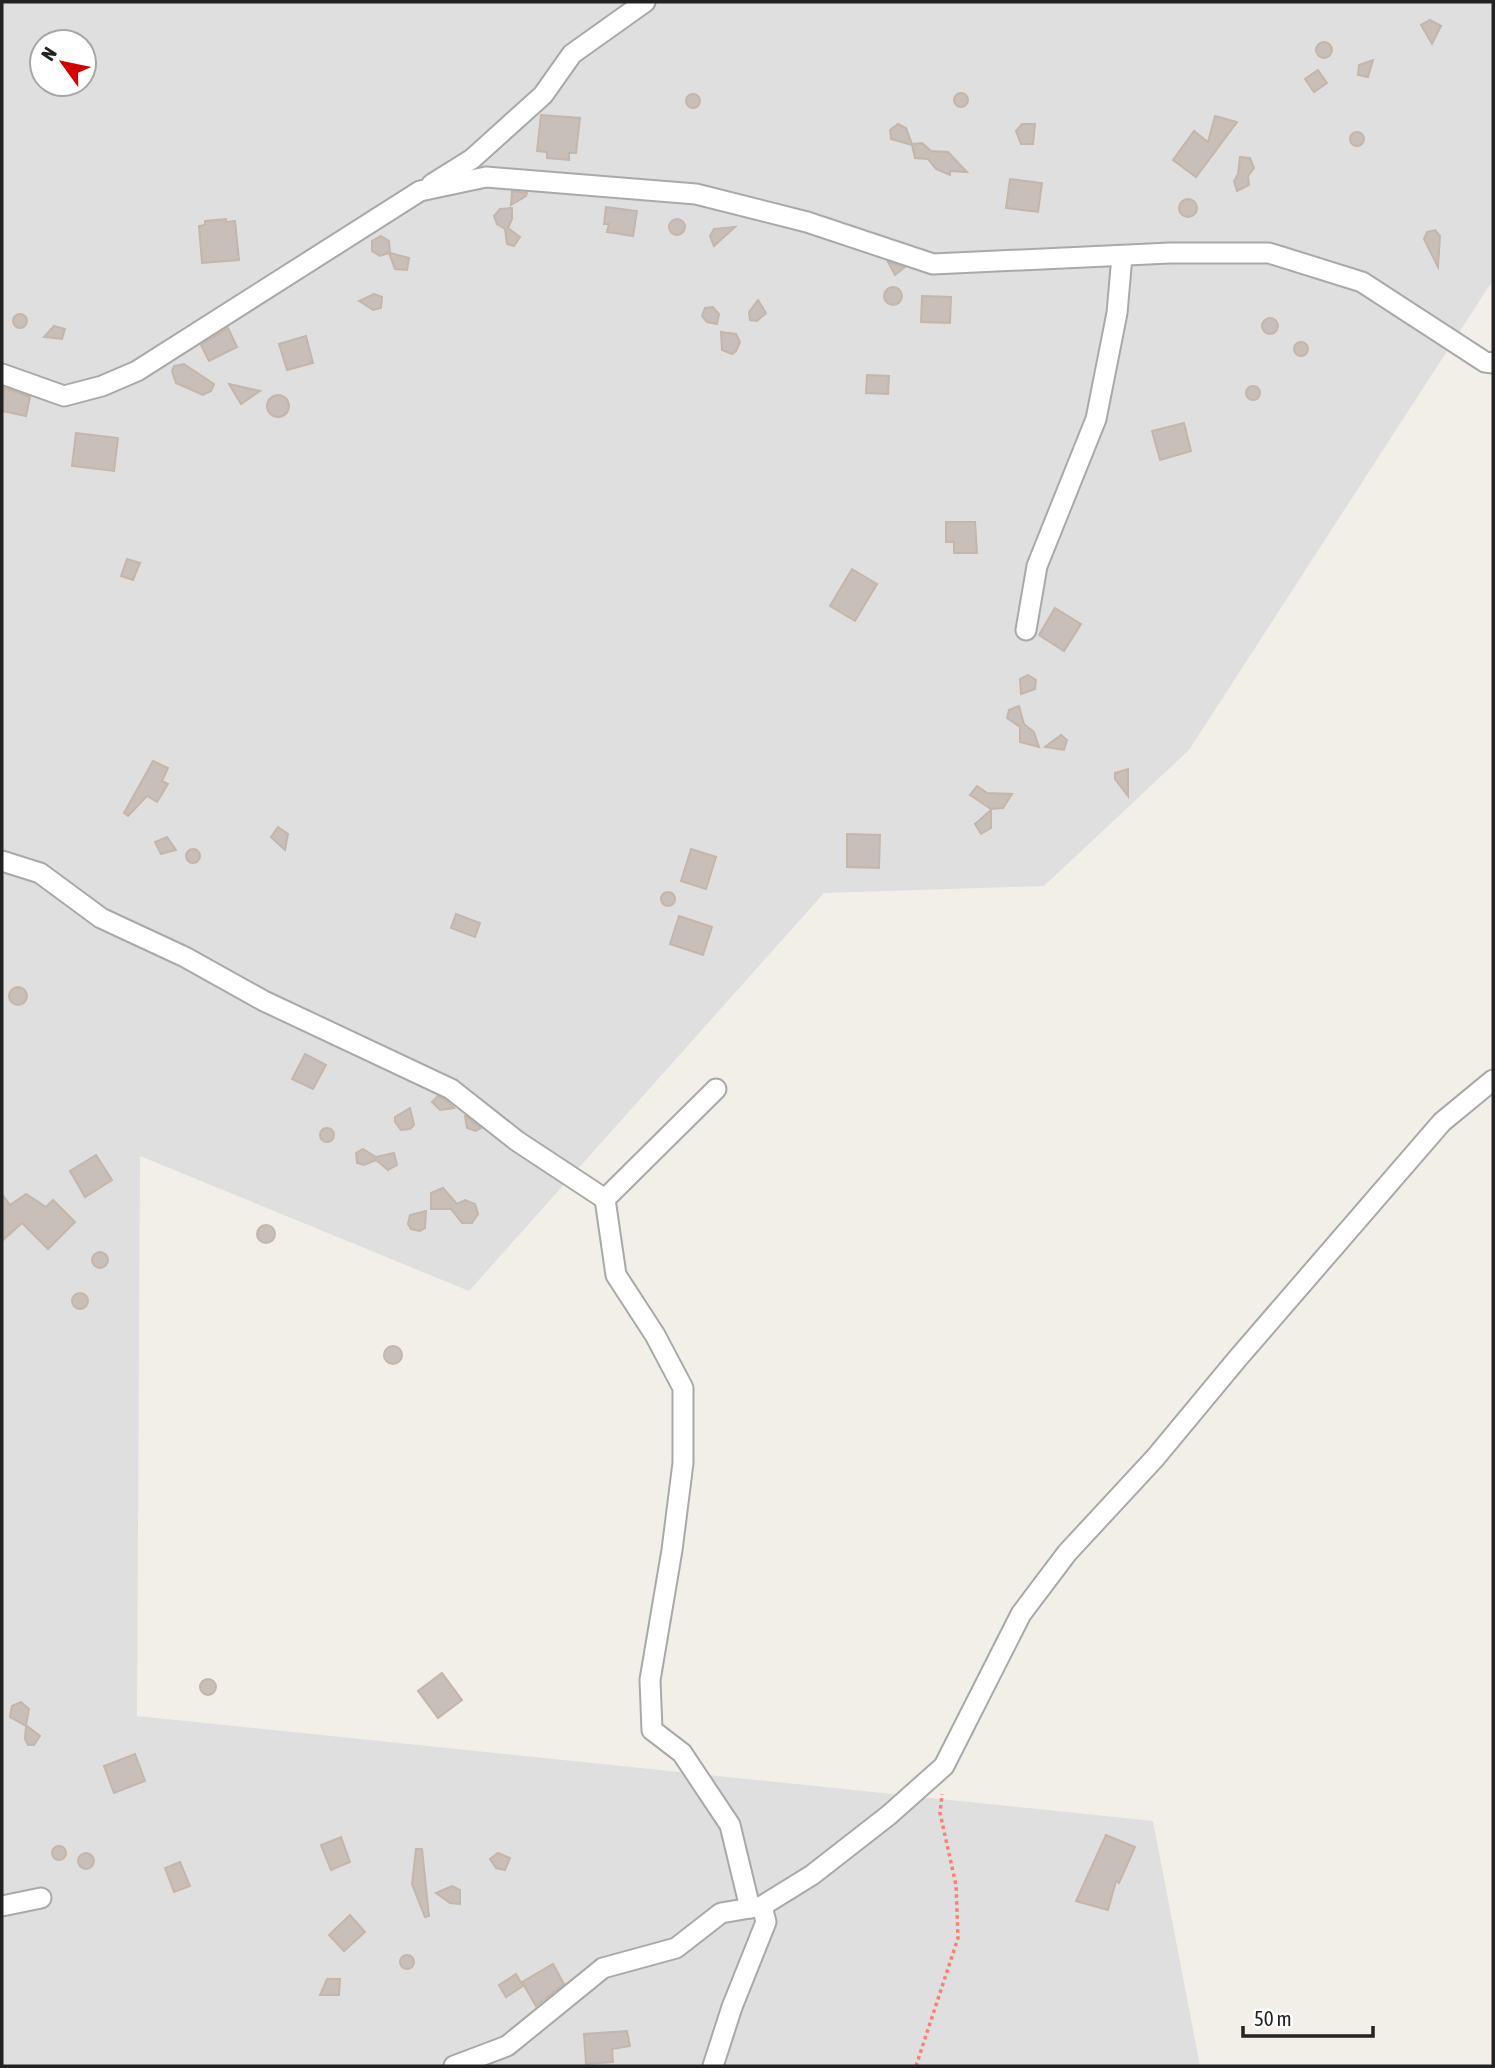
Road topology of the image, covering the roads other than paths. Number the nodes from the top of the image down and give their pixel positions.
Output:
1 (645, 2) edge
2 (421, 191) junction
3 (1122, 256) junction
4 (1493, 363) edge
5 (2, 374) edge
6 (1026, 630) dead end
7 (2, 861) edge
8 (1493, 1080) edge
9 (716, 1089) dead end
10 (605, 1199) junction
11 (41, 1898) dead end
12 (2, 1906) edge
13 (756, 1907) junction
14 (454, 2066) edge
15 (713, 2066) edge

1 - 2 street
2 - 3 street
2 - 5 street
3 - 4 street
3 - 6 street
7 - 10 street
8 - 13 street
9 - 10 street
10 - 13 street
11 - 12 street
13 - 14 street
13 - 15 street

